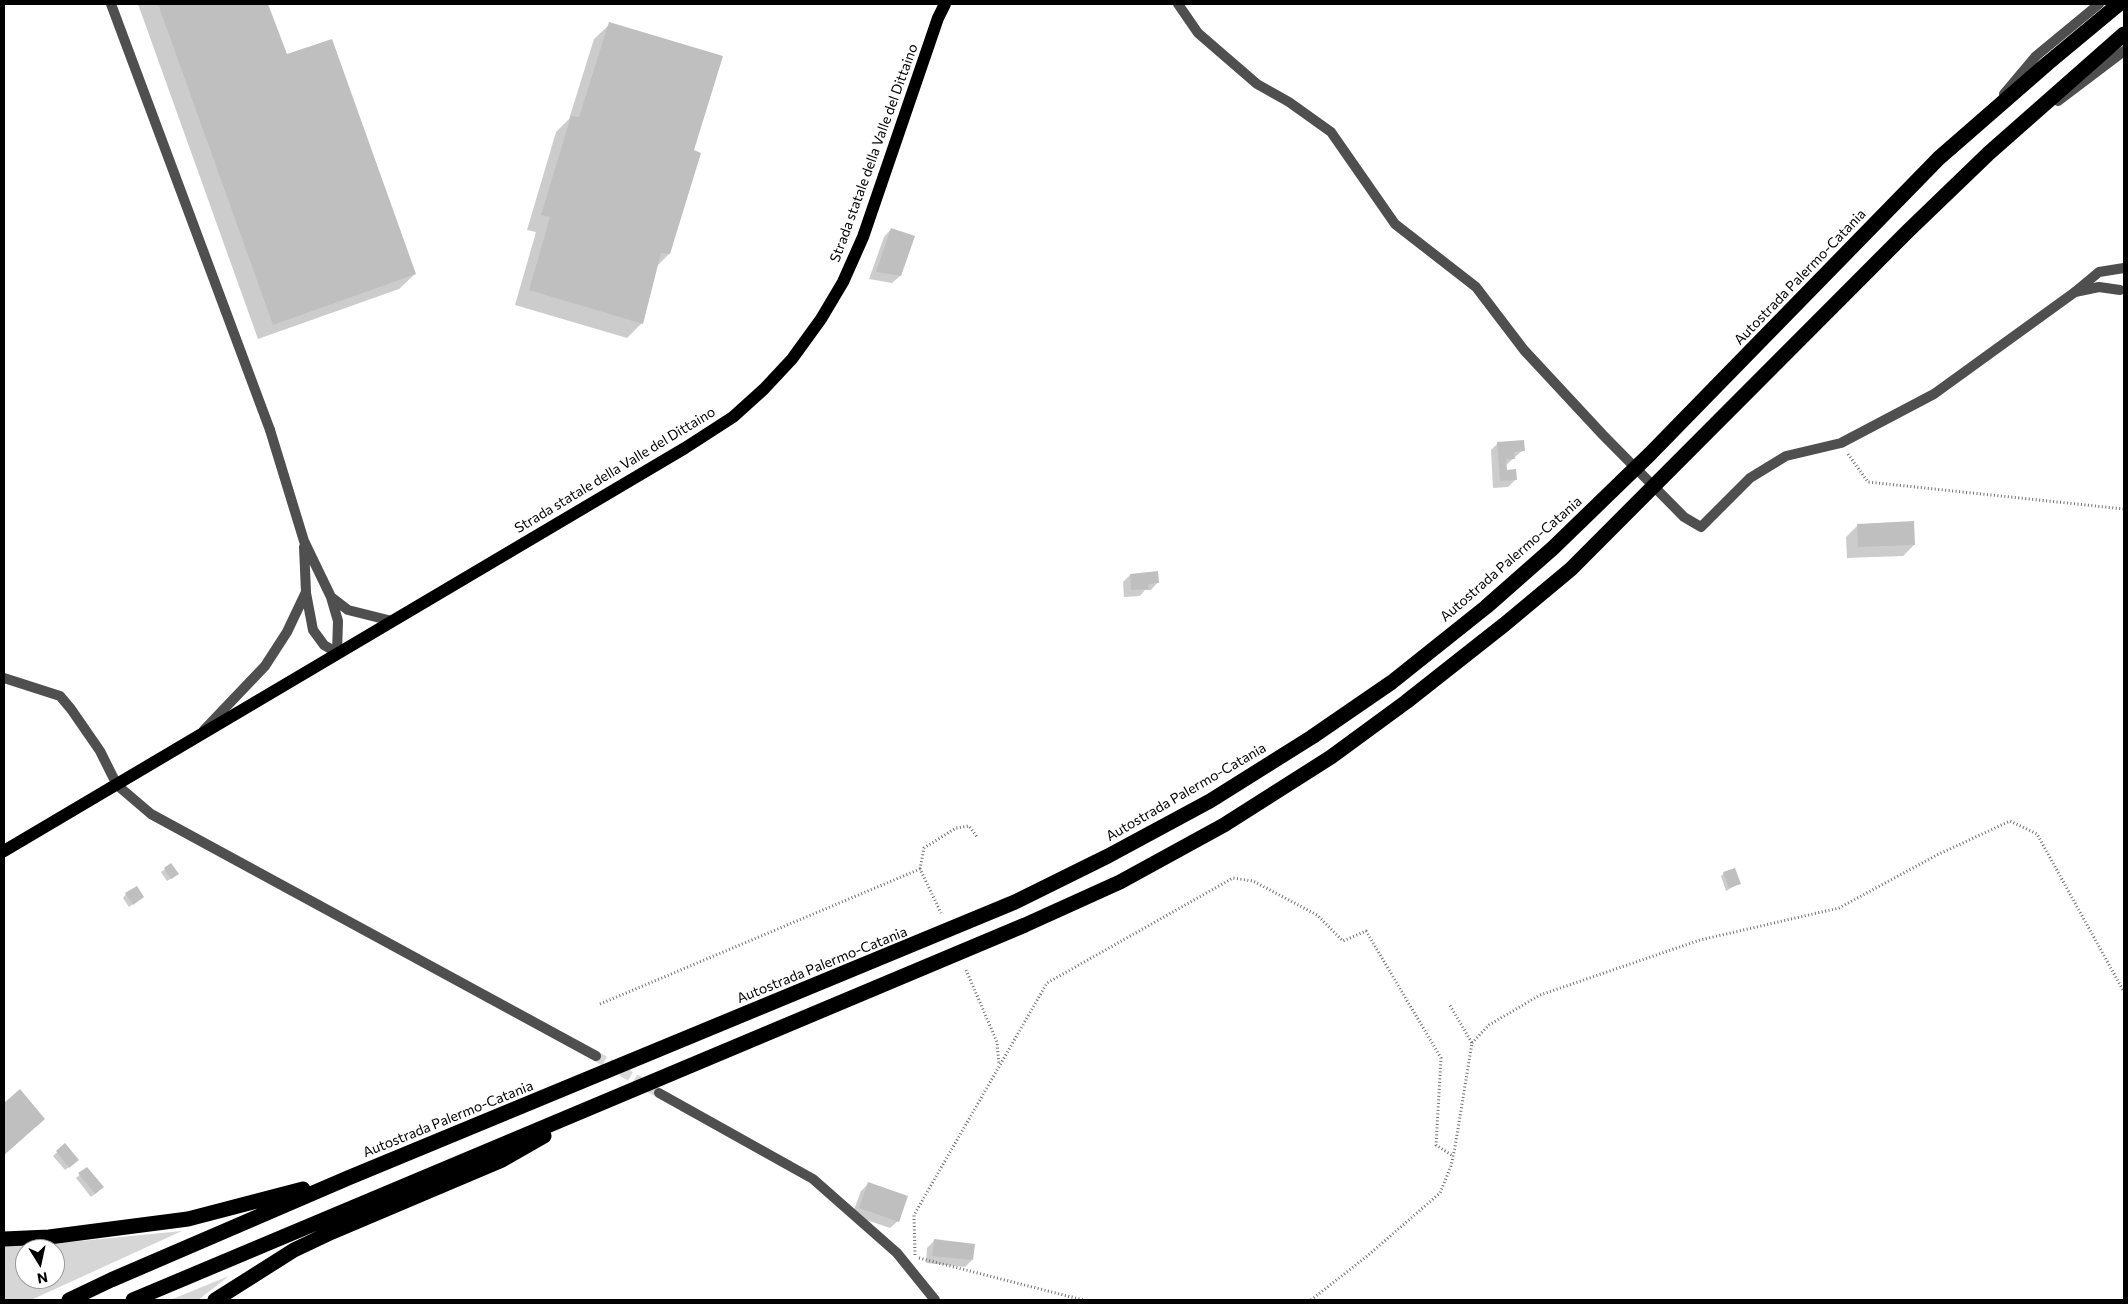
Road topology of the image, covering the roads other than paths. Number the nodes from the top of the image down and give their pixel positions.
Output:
1 (111, 4) edge
2 (945, 4) edge
3 (1178, 4) edge
4 (2099, 4) edge
5 (2119, 4) edge
6 (2124, 34) edge
7 (2124, 51) edge
8 (1976, 127) junction
9 (1989, 153) junction
10 (2124, 268) edge
11 (2120, 290) dead end
12 (2075, 292) junction
13 (304, 541) junction
14 (306, 592) junction
15 (331, 597) junction
16 (392, 622) junction
17 (338, 653) junction
18 (4, 678) edge
19 (201, 733) junction
20 (117, 785) junction
21 (4, 851) edge
22 (596, 1056) tunnel mouth
23 (659, 1093) tunnel mouth
24 (615, 1098) junction
25 (348, 1178) junction
26 (4, 1239) edge
27 (69, 1300) edge
28 (133, 1300) edge
29 (215, 1300) edge
30 (935, 1300) edge

1 - 13 street
2 - 16 main road, Strada statale della Valle del Dittaino
3 - 12 street
4 - 8 street
5 - 8 highway, Autostrada Palermo-Catania
6 - 9 highway
7 - 9 street
8 - 25 highway, Autostrada Palermo-Catania
9 - 24 highway
10 - 12 street
11 - 12 street
13 - 14 street
13 - 15 street
14 - 17 street
14 - 19 street
15 - 16 street
15 - 17 street
16 - 17 main road, Strada statale della Valle del Dittaino
17 - 19 main road, Strada statale della Valle del Dittaino
18 - 20 street
19 - 20 main road
20 - 21 main road
20 - 22 street
23 - 30 street
24 - 28 highway
24 - 29 highway
25 - 26 highway
25 - 27 highway, Autostrada Palermo-Catania

